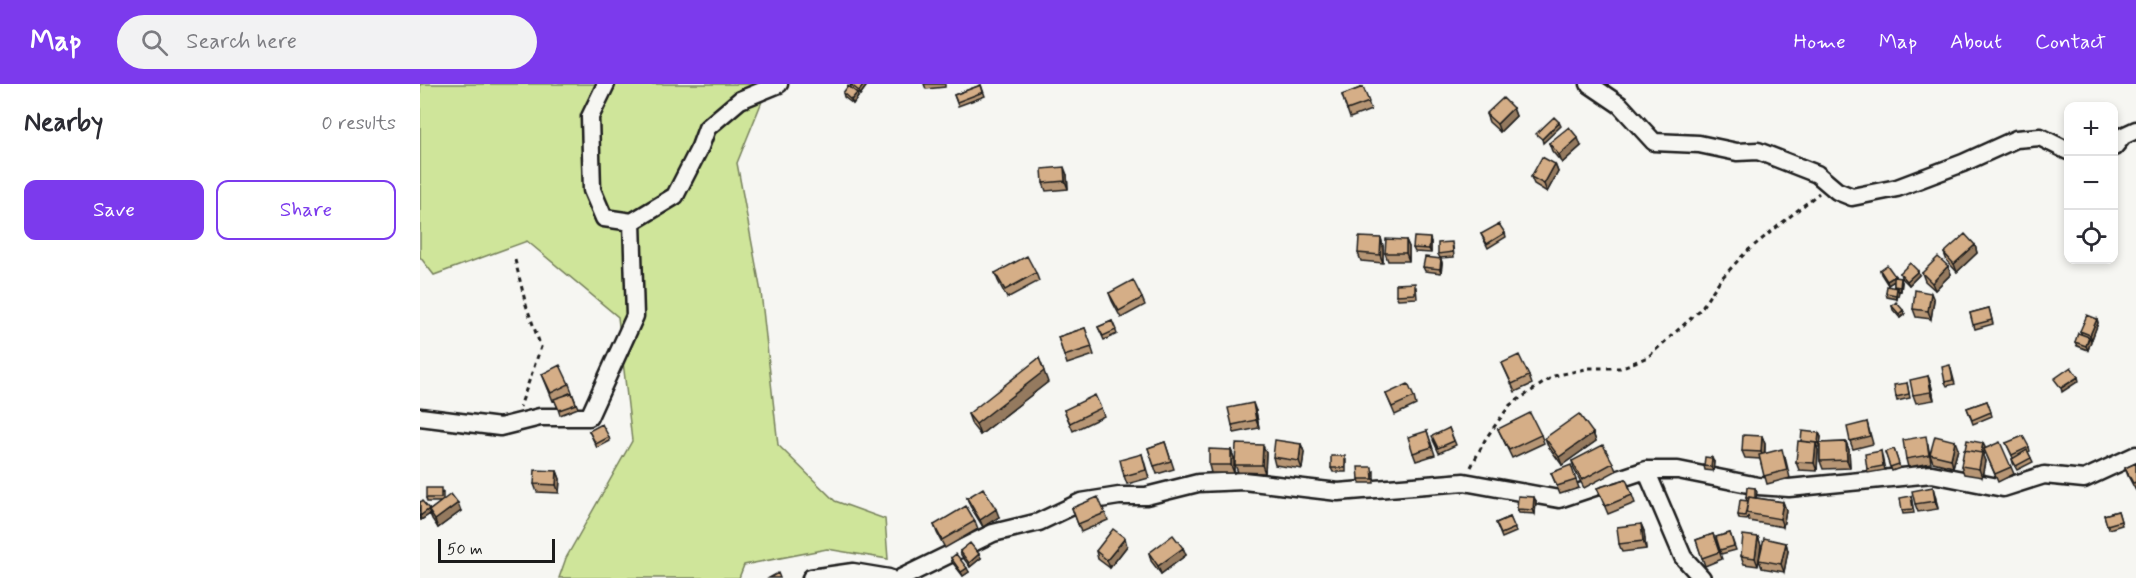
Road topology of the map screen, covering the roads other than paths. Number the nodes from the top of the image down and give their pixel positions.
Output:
1 (606, 84) edge
2 (779, 84) edge
3 (1589, 84) edge
4 (2136, 130) edge
5 (2118, 142) edge
6 (2064, 149) edge
7 (632, 222) junction
8 (420, 417) edge
9 (2136, 455) edge
10 (1646, 470) junction
11 (811, 578) edge
12 (889, 578) edge
13 (901, 578) edge
14 (1702, 578) edge

1 - 7 street
2 - 7 street
3 - 6 street
4 - 5 street
7 - 8 street
9 - 10 street
10 - 13 street
10 - 14 street
11 - 12 street

